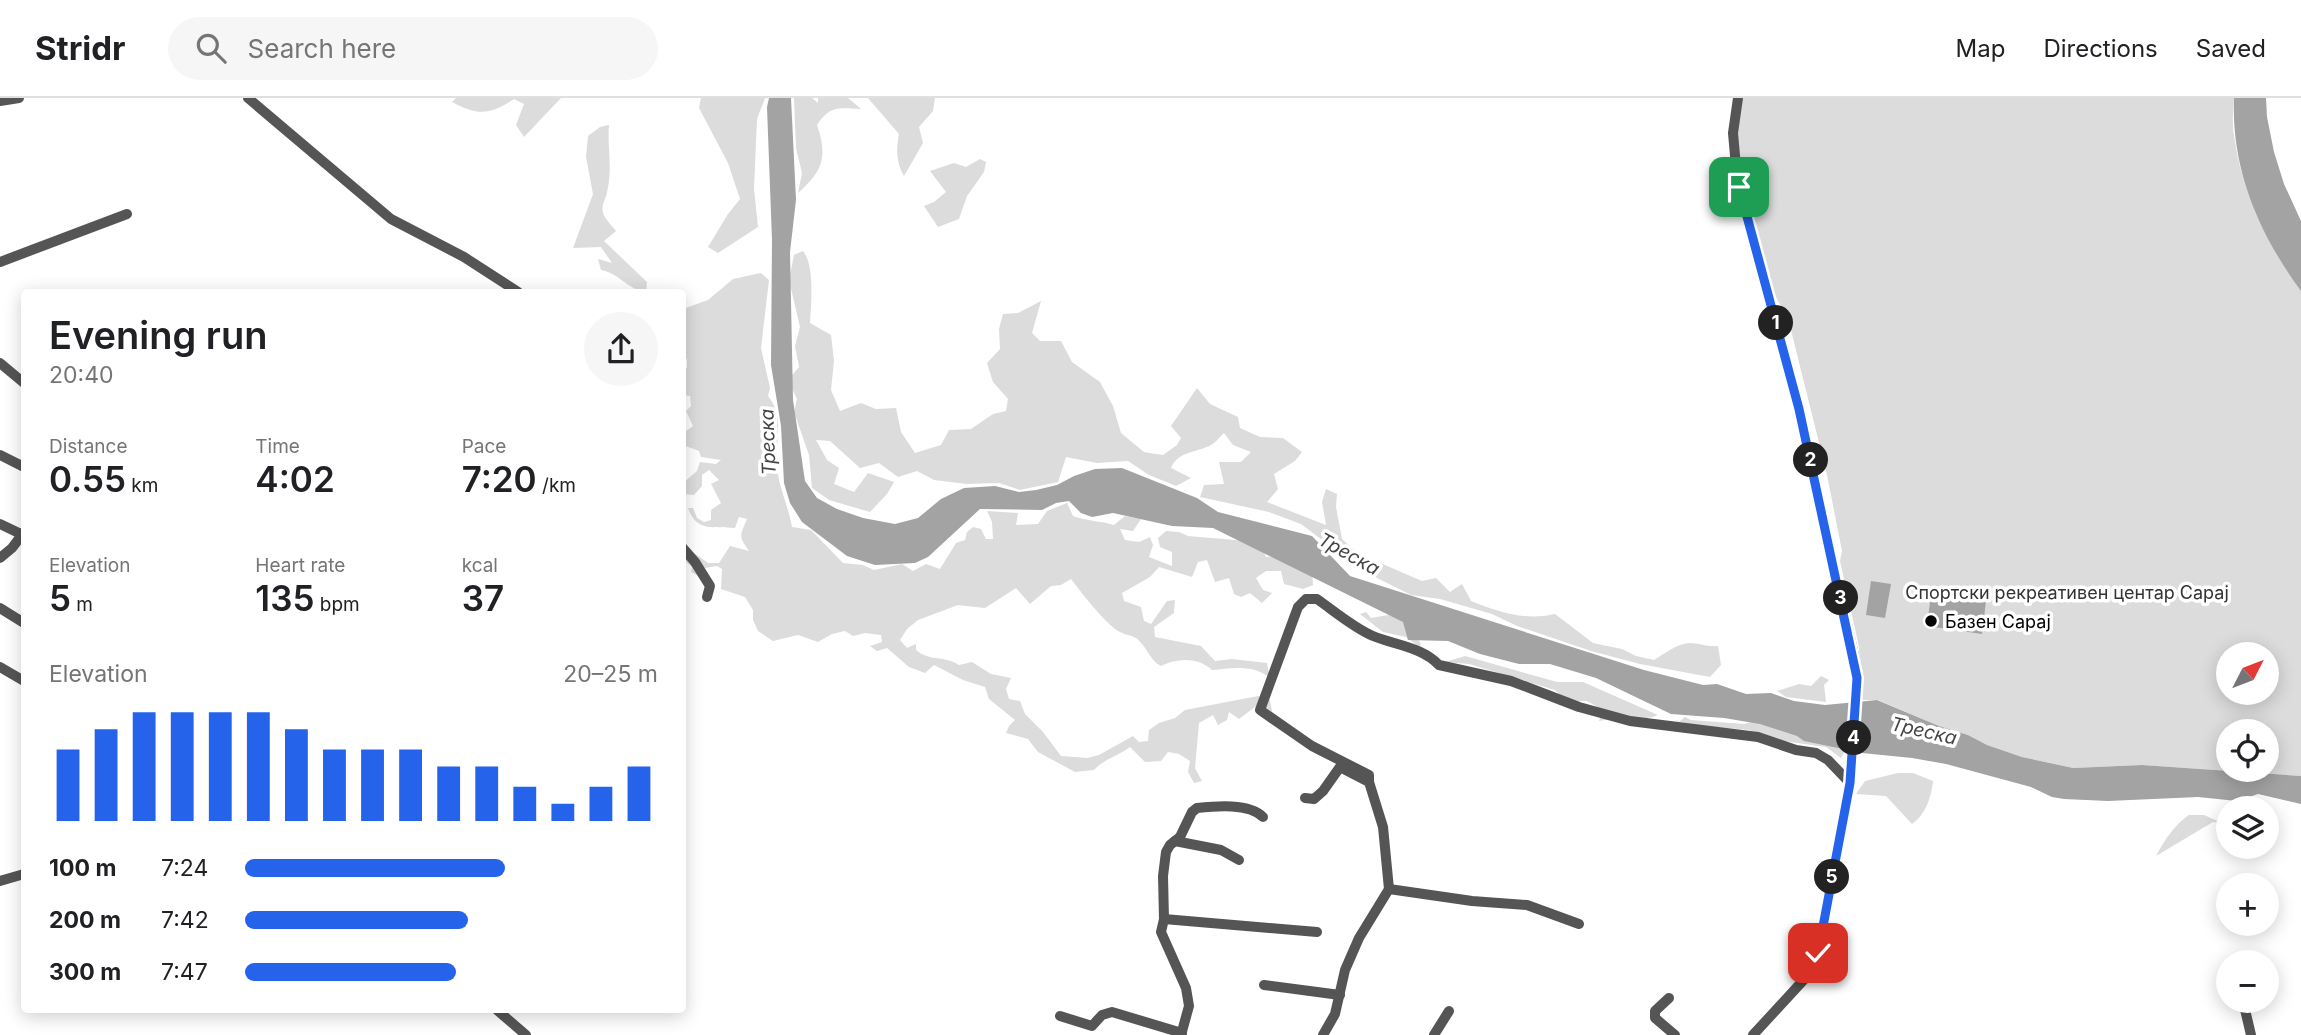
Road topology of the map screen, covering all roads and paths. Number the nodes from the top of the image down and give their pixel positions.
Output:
1 (19, 98) edge
2 (248, 98) edge
3 (1738, 98) edge
4 (0, 101) edge
5 (127, 214) dead end
6 (0, 262) edge
7 (513, 289) edge
8 (0, 363) edge
9 (21, 380) edge
10 (0, 455) edge
11 (21, 466) edge
12 (0, 524) edge
13 (21, 532) edge
14 (21, 537) edge
15 (686, 552) edge
16 (0, 558) edge
17 (707, 597) dead end
18 (0, 608) edge
19 (21, 621) edge
20 (0, 667) edge
21 (21, 679) edge
22 (1369, 782) junction
23 (1850, 783) junction
24 (1305, 798) dead end
25 (1263, 817) dead end
26 (1175, 841) junction
27 (1239, 860) dead end
28 (21, 875) edge
29 (0, 881) edge
30 (1389, 889) junction
31 (1164, 919) junction
32 (1579, 924) dead end
33 (1317, 932) dead end
34 (1264, 985) dead end
35 (1340, 995) junction
36 (1670, 998) dead end
37 (1449, 1011) dead end
38 (500, 1013) edge
39 (2246, 1013) edge
40 (1060, 1016) dead end
41 (1181, 1034) edge
42 (526, 1035) edge
43 (1323, 1035) edge
44 (1434, 1035) edge
45 (1675, 1035) edge
46 (1753, 1035) edge
47 (2251, 1035) edge

1 - 4 street
2 - 7 street
3 - 23 street
5 - 6 street
8 - 9 street
10 - 11 street
12 - 13 street
14 - 16 street
15 - 17 street
18 - 19 street
20 - 21 street
22 - 23 street
22 - 24 street
22 - 30 street
23 - 46 street
25 - 26 street
26 - 27 street
26 - 31 street
28 - 29 street
30 - 32 street
30 - 35 street
31 - 33 street
31 - 41 street
34 - 35 street
35 - 43 street
36 - 45 street
37 - 44 street
38 - 42 street
39 - 47 street
40 - 41 street

